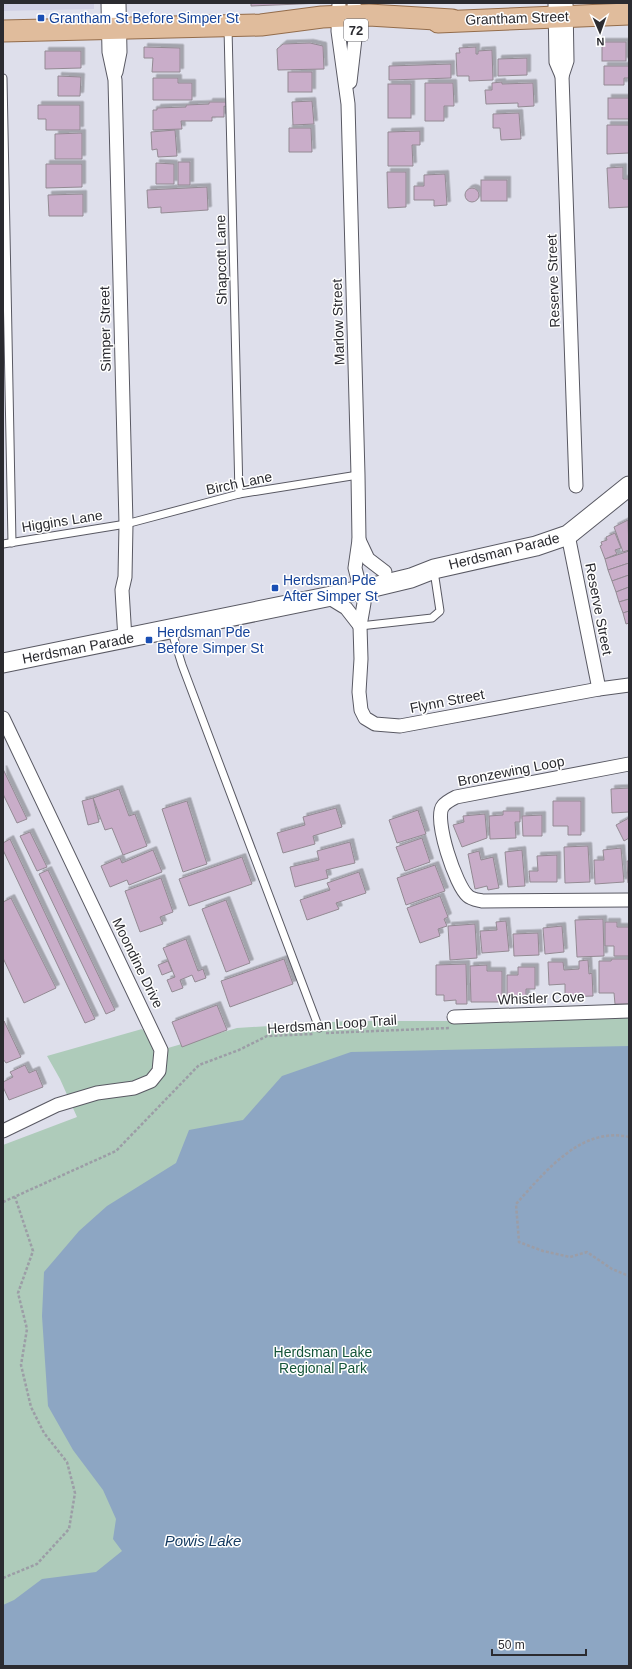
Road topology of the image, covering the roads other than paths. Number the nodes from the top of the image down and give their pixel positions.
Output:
1 (108, 3) edge
2 (119, 3) edge
3 (561, 10) edge
4 (629, 14) edge
5 (347, 16) edge
6 (228, 25) junction
7 (114, 29) junction
8 (3, 31) edge
9 (3, 78) edge
10 (348, 104) junction
11 (358, 475) junction
12 (576, 486) dead end
13 (629, 486) edge
14 (239, 494) junction
15 (126, 524) junction
16 (568, 535) junction
17 (359, 540) junction
18 (12, 543) junction
19 (3, 544) edge
20 (434, 569) junction
21 (385, 572) junction
22 (360, 584) junction
23 (328, 597) junction
24 (360, 626) junction
25 (171, 629) junction
26 (129, 632) junction
27 (3, 653) edge
28 (3, 663) edge
29 (629, 686) edge
30 (599, 689) junction
31 (3, 718) edge
32 (629, 764) edge
33 (629, 900) edge
34 (629, 1011) edge
35 (454, 1022) road end
36 (318, 1032) road end
37 (3, 1131) edge

1 - 7 street, Simper Street
2 - 7 street, Simper Street
3 - 4 main road, Grantham Street / 72
3 - 5 main road, Grantham Street / 72
3 - 12 street, Reserve Street
5 - 6 main road, Grantham Street / 72
5 - 10 street, Marlow Street
5 - 10 street, Marlow Street
6 - 7 main road, Grantham Street / 72
6 - 14 lane, Shapcott Lane
7 - 8 main road, Grantham Street / 72
7 - 15 street, Simper Street
9 - 18 lane
10 - 11 street, Marlow Street
11 - 14 lane, Birch Lane
11 - 17 street, Marlow Street
13 - 16 main road, Herdsman Parade
14 - 15 lane, Birch Lane
15 - 18 lane, Higgins Lane
15 - 26 street, Simper Street
16 - 20 main road, Herdsman Parade
16 - 30 street, Reserve Street
17 - 21 street, Marlow Street
17 - 22 street, Marlow Street
18 - 19 lane, Higgins Lane
20 - 21 main road, Herdsman Parade
20 - 22 main road, Herdsman Parade
20 - 24 lane
21 - 22 main road, Herdsman Parade
22 - 23 main road, Herdsman Parade
22 - 24 street, Flynn Street
22 - 26 main road, Herdsman Parade
23 - 24 street
23 - 25 main road, Herdsman Parade
24 - 30 street, Flynn Street
25 - 26 main road, Herdsman Parade
25 - 36 lane
26 - 27 main road, Herdsman Parade
26 - 28 main road, Herdsman Parade
29 - 30 street, Flynn Street
31 - 37 street, Moondine Drive
32 - 33 street, Bronzewing Loop
34 - 35 street, Whistler Cove

